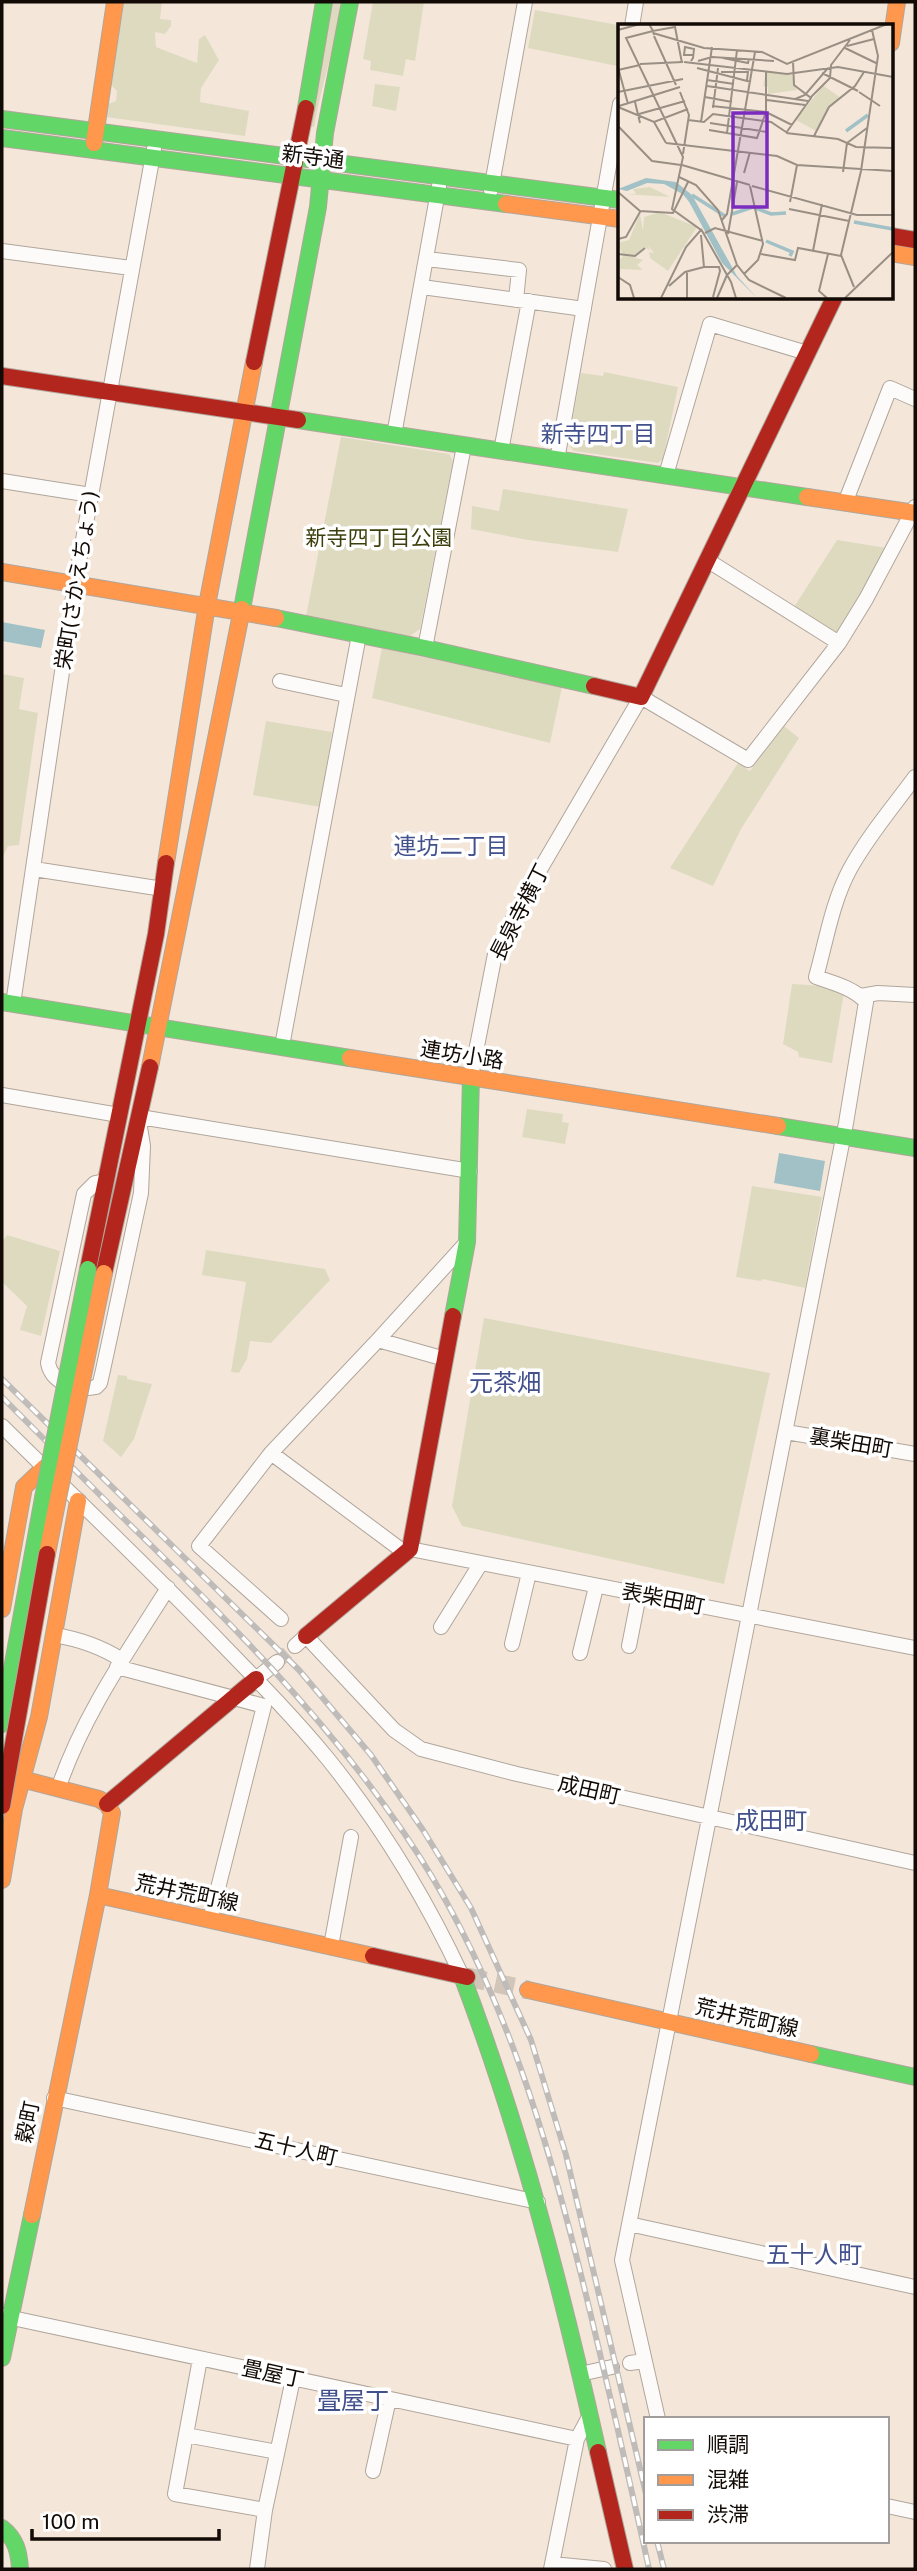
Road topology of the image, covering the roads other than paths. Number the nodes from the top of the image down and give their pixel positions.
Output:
1 (115, 2) edge
2 (324, 2) edge
3 (350, 2) edge
4 (525, 2) edge
5 (636, 2) edge
6 (897, 2) edge
7 (632, 24) edge
8 (892, 36) edge
9 (2, 119) edge
10 (618, 128) edge
11 (95, 132) junction
12 (2, 138) edge
13 (156, 139) junction
14 (93, 150) junction
15 (152, 157) junction
16 (295, 158) junction
17 (323, 162) junction
18 (291, 176) junction
19 (440, 178) junction
20 (321, 179) junction
21 (492, 184) junction
22 (438, 195) junction
23 (612, 199) edge
24 (490, 202) junction
25 (601, 217) junction
26 (618, 219) edge
27 (892, 236) edge
28 (915, 240) edge
29 (2, 251) edge
30 (892, 253) edge
31 (915, 257) edge
32 (427, 259) junction
33 (131, 268) junction
34 (422, 287) junction
35 (834, 299) edge
36 (522, 300) junction
37 (584, 309) junction
38 (807, 353) junction
39 (2, 376) edge
40 (110, 392) junction
41 (915, 399) edge
42 (244, 412) junction
43 (279, 418) junction
44 (394, 435) junction
45 (464, 446) junction
46 (501, 451) junction
47 (557, 460) junction
48 (666, 475) junction
49 (2, 481) edge
50 (744, 487) junction
51 (91, 495) junction
52 (845, 503) junction
53 (914, 511) edge
54 (707, 560) junction
55 (2, 572) edge
56 (75, 584) junction
57 (207, 605) junction
58 (241, 611) junction
59 (359, 635) junction
60 (839, 643) junction
61 (425, 648) junction
62 (280, 681) dead end
63 (346, 695) junction
64 (641, 697) junction
65 (913, 784) edge
66 (34, 869) junction
67 (163, 889) junction
68 (915, 995) edge
69 (861, 996) junction
70 (7, 1003) edge
71 (138, 1025) junction
72 (158, 1028) junction
73 (282, 1046) junction
74 (471, 1077) junction
75 (2, 1095) edge
76 (119, 1115) junction
77 (140, 1120) junction
78 (843, 1137) junction
79 (915, 1148) edge
80 (470, 1171) junction
81 (105, 1181) junction
82 (467, 1241) junction
83 (96, 1271) junction
84 (378, 1340) junction
85 (445, 1359) junction
86 (2, 1426) edge
87 (786, 1432) junction
88 (271, 1453) junction
89 (915, 1454) edge
90 (45, 1467) junction
91 (78, 1501) junction
92 (407, 1550) junction
93 (40, 1551) junction
94 (481, 1563) junction
95 (530, 1573) junction
96 (596, 1587) junction
97 (168, 1588) junction
98 (639, 1595) junction
99 (2, 1609) edge
100 (749, 1616) junction
101 (281, 1619) dead end
102 (441, 1627) dead end
103 (54, 1635) junction
104 (300, 1641) joint
105 (512, 1644) dead end
106 (629, 1646) dead end
107 (915, 1648) edge
108 (580, 1653) dead end
109 (276, 1662) tunnel mouth
110 (119, 1663) junction
111 (256, 1679) junction
112 (232, 1698) junction
113 (2, 1724) edge
114 (2, 1774) edge
115 (24, 1779) junction
116 (58, 1788) junction
117 (107, 1804) junction
118 (6, 1807) edge
119 (710, 1818) junction
120 (351, 1838) dead end
121 (915, 1863) edge
122 (2, 1880) edge
123 (98, 1895) junction
124 (210, 1920) junction
125 (331, 1945) junction
126 (464, 1976) junction
127 (528, 1990) tunnel mouth
128 (670, 2022) junction
129 (915, 2077) edge
130 (54, 2098) junction
131 (538, 2202) junction
132 (629, 2224) junction
133 (915, 2287) edge
134 (6, 2317) edge
135 (2, 2358) edge
136 (200, 2359) junction
137 (612, 2367) dead end
138 (580, 2374) junction
139 (293, 2378) junction
140 (389, 2399) junction
141 (590, 2415) junction
142 (658, 2417) edge
143 (186, 2435) junction
144 (577, 2439) junction
145 (277, 2452) junction
146 (373, 2471) dead end
147 (889, 2506) edge
148 (265, 2510) junction
149 (915, 2512) edge
150 (2, 2528) edge
151 (550, 2567) edge
152 (19, 2569) edge
153 (257, 2569) edge
154 (604, 2569) edge
155 (625, 2569) edge

1 - 11 street
2 - 16 street
3 - 17 street
4 - 21 street
5 - 7 street
6 - 8 street
9 - 11 street, 新寺通
10 - 23 street
11 - 13 street, 新寺通
11 - 14 street
12 - 14 street, 新寺通
13 - 15 street, 栄町(さかえちょう)
13 - 16 street, 新寺通
14 - 15 street, 新寺通
15 - 18 street, 新寺通
15 - 33 street, 栄町(さかえちょう)
16 - 17 street, 新寺通
16 - 18 street
17 - 19 street, 新寺通
17 - 20 street
18 - 20 street, 新寺通
18 - 42 street
19 - 21 street, 新寺通
19 - 22 street
20 - 22 street, 新寺通
20 - 43 street
21 - 23 street, 新寺通
21 - 24 street
22 - 24 street, 新寺通
22 - 32 street
23 - 25 street
24 - 25 street, 新寺通
25 - 26 street, 新寺通
25 - 37 street
27 - 28 street
29 - 33 street
30 - 31 street
32 - 34 street
32 - 36 street
33 - 40 street, 栄町(さかえちょう)
34 - 36 street
34 - 44 street
35 - 38 street
36 - 37 street
36 - 46 street
37 - 47 street
38 - 48 street
38 - 50 street
39 - 40 street
40 - 42 street
40 - 51 street, 栄町(さかえちょう)
41 - 52 street
42 - 43 street
42 - 57 street
43 - 44 street
43 - 58 street
44 - 45 street
45 - 46 street
45 - 61 street
46 - 47 street
47 - 48 street
48 - 50 street
49 - 51 street
50 - 52 street
50 - 54 street
51 - 56 street, 栄町(さかえちょう)
52 - 53 street
53 - 60 street
54 - 60 street
54 - 64 street
55 - 56 street
56 - 57 street
56 - 66 street, 栄町(さかえちょう)
57 - 58 street
57 - 67 street
58 - 59 street
58 - 72 street
59 - 61 street
59 - 63 street
60 - 64 street
61 - 64 street
62 - 63 street
63 - 73 street
64 - 74 street, 長泉寺横丁
65 - 69 street
66 - 67 street
66 - 70 street, 栄町(さかえちょう)
67 - 71 street
68 - 69 street
69 - 78 street
70 - 71 street, 連坊小路
71 - 72 street, 連坊小路
71 - 76 street
72 - 73 street, 連坊小路
72 - 77 street
73 - 74 street, 連坊小路
74 - 78 street, 連坊小路
74 - 80 street
75 - 76 street
76 - 81 street
77 - 80 street
77 - 81 street
77 - 83 street
78 - 79 street, 連坊小路
78 - 87 street
80 - 82 street
81 - 83 street
82 - 84 street
82 - 85 street
83 - 93 street, bridge
84 - 85 street
84 - 88 street
85 - 92 street
86 - 90 street
87 - 89 street, 裏柴田町
87 - 100 street
88 - 92 street
88 - 101 street
90 - 91 street
90 - 99 street
91 - 97 street
91 - 103 street
92 - 94 street, 表柴田町
92 - 104 street
93 - 113 street
93 - 118 street, bridge
94 - 95 street, 表柴田町
94 - 102 street
95 - 96 street, 表柴田町
95 - 105 street
96 - 98 street, 表柴田町
96 - 108 street
97 - 110 street
97 - 111 street
98 - 100 street, 表柴田町
98 - 106 street
100 - 107 street, 表柴田町
100 - 119 street
103 - 110 street
103 - 115 street
104 - 119 street, 成田町
109 - 111 street
110 - 112 street
110 - 116 street
111 - 112 street
111 - 126 street
112 - 117 street
112 - 124 street
114 - 115 street
115 - 116 street
115 - 118 street
116 - 117 street
117 - 123 street
118 - 122 street
119 - 121 street, 成田町
119 - 128 street
120 - 125 street
123 - 124 street, 荒井荒町線
123 - 130 street, 穀町
124 - 125 street, 荒井荒町線
125 - 126 street, 荒井荒町線
126 - 131 street
127 - 128 street, 荒井荒町線
128 - 129 street, 荒井荒町線
128 - 132 street
130 - 131 street, 五十人町
130 - 134 street, 穀町
131 - 138 street
132 - 133 street
132 - 142 street
134 - 135 street, 穀町
134 - 136 street, 畳屋丁
136 - 139 street, 畳屋丁
136 - 143 street
137 - 138 street
138 - 141 street
139 - 140 street, 畳屋丁
139 - 145 street
140 - 144 street, 畳屋丁
140 - 146 street
141 - 144 street
141 - 155 street
143 - 145 street
143 - 148 street
144 - 151 street
145 - 148 street
147 - 149 street
148 - 153 street
150 - 152 street
151 - 154 street

